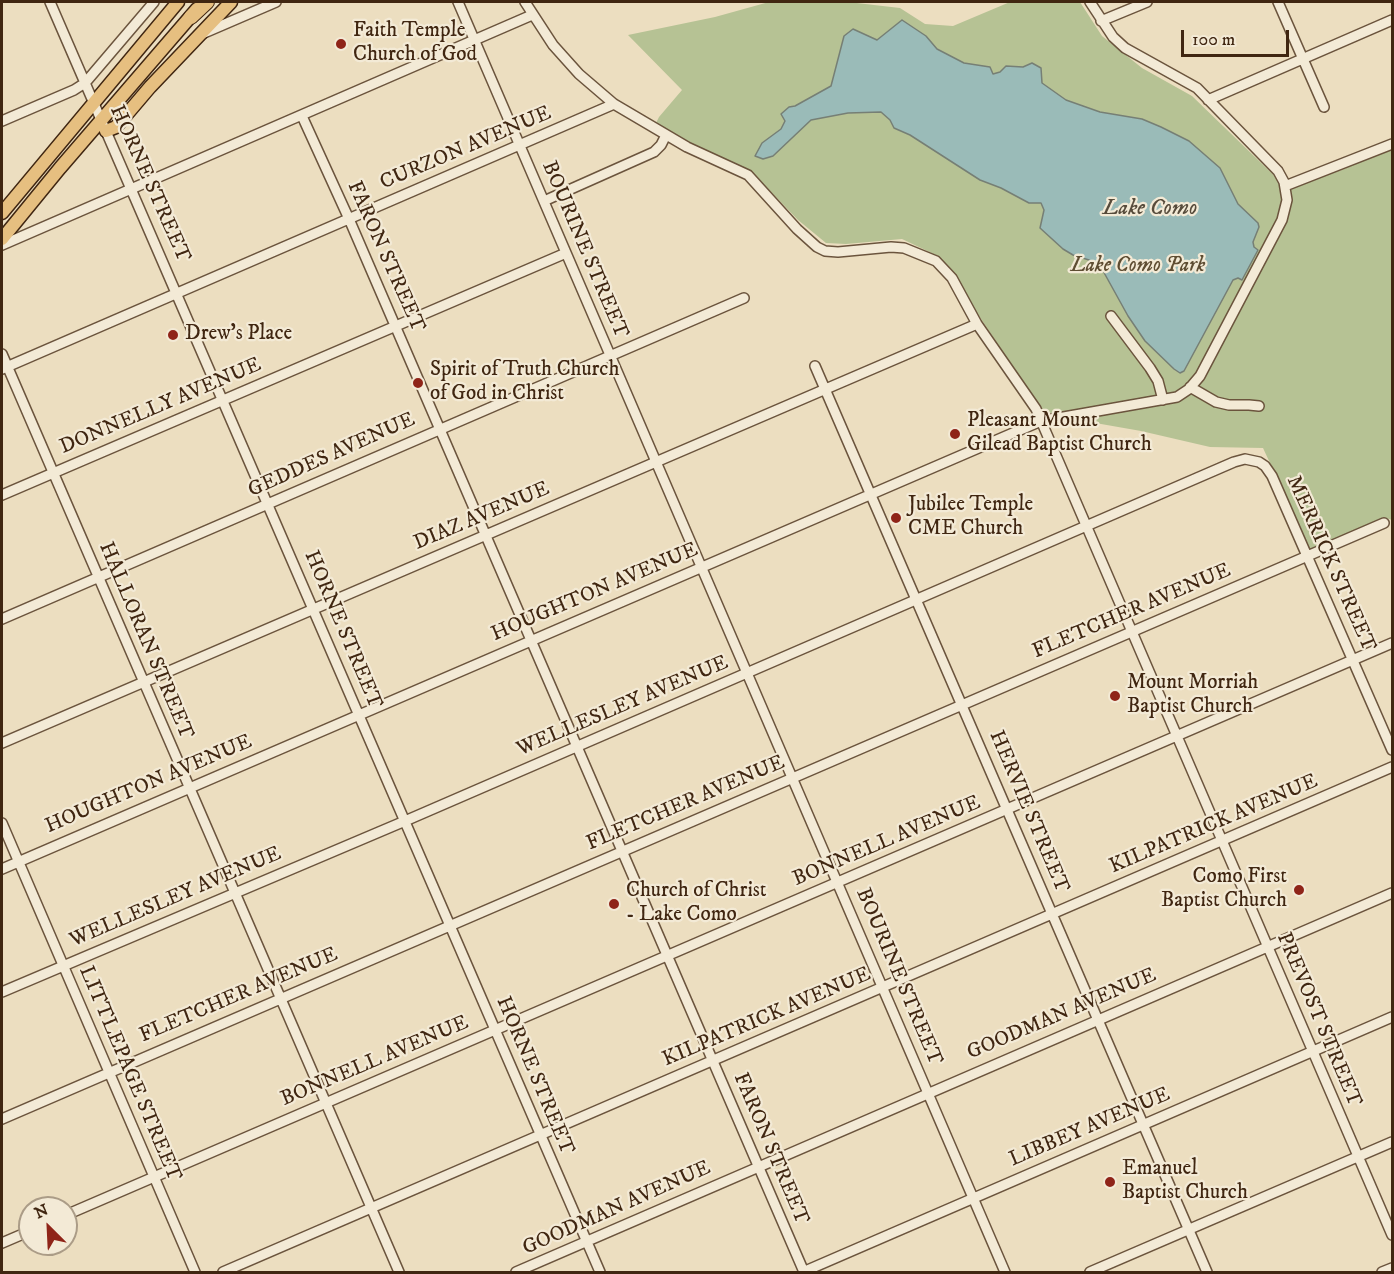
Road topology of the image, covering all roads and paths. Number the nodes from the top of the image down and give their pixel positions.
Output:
1 (50, 2) edge
2 (154, 2) edge
3 (178, 2) edge
4 (205, 2) edge
5 (231, 2) edge
6 (276, 2) edge
7 (458, 2) edge
8 (525, 2) edge
9 (1090, 2) edge
10 (1147, 2) edge
11 (1278, 2) edge
12 (257, 5) edge
13 (532, 15) junction
14 (191, 17) joint
15 (1392, 20) edge
16 (1101, 21) junction
17 (198, 36) junction
18 (475, 41) junction
19 (1303, 58) junction
20 (85, 83) junction
21 (1208, 100) junction
22 (94, 102) junction
23 (614, 104) junction
24 (1324, 107) dead end
25 (302, 116) junction
26 (2, 121) edge
27 (104, 126) junction
28 (666, 135) junction
29 (1392, 144) edge
30 (520, 145) junction
31 (1285, 186) junction
32 (132, 189) junction
33 (544, 201) junction
34 (2, 213) edge
35 (349, 219) junction
36 (2, 239) edge
37 (2, 245) edge
38 (566, 253) junction
39 (177, 294) junction
40 (744, 298) dead end
41 (1111, 316) dead end
42 (976, 324) junction
43 (396, 326) junction
44 (2, 354) edge
45 (610, 356) junction
46 (815, 366) dead end
47 (4, 368) edge
48 (1190, 387) junction
49 (825, 390) junction
50 (223, 400) junction
51 (1162, 400) junction
52 (1259, 406) dead end
53 (1041, 421) junction
54 (440, 428) junction
55 (656, 462) junction
56 (1259, 462) joint
57 (53, 473) junction
58 (870, 494) junction
59 (2, 495) edge
60 (268, 505) junction
61 (1384, 523) dead end
62 (1087, 526) junction
63 (486, 535) junction
64 (1308, 555) junction
65 (701, 567) junction
66 (98, 577) junction
67 (916, 600) junction
68 (313, 609) junction
69 (2, 619) edge
70 (1132, 631) junction
71 (531, 640) junction
72 (1392, 643) edge
73 (1353, 660) junction
74 (747, 673) junction
75 (143, 682) junction
76 (961, 705) junction
77 (359, 715) junction
78 (1178, 736) junction
79 (2, 743) edge
80 (577, 746) junction
81 (1392, 750) edge
82 (1392, 767) edge
83 (792, 777) junction
84 (189, 788) junction
85 (1007, 810) junction
86 (405, 821) junction
87 (2, 823) edge
88 (1223, 841) junction
89 (622, 851) junction
90 (18, 862) junction
91 (2, 869) edge
92 (837, 883) junction
93 (235, 893) junction
94 (1392, 893) edge
95 (1052, 914) junction
96 (450, 925) junction
97 (1267, 946) junction
98 (667, 956) junction
99 (63, 966) junction
100 (882, 988) junction
101 (2, 992) edge
102 (280, 998) junction
103 (1392, 1017) edge
104 (1098, 1019) junction
105 (495, 1030) junction
106 (1312, 1052) junction
107 (712, 1061) junction
108 (109, 1072) junction
109 (928, 1093) junction
110 (326, 1103) junction
111 (2, 1119) edge
112 (1143, 1125) junction
113 (540, 1135) junction
114 (1392, 1142) edge
115 (1358, 1157) junction
116 (758, 1167) junction
117 (154, 1177) junction
118 (973, 1198) junction
119 (371, 1209) junction
120 (78, 1210) edge
121 (1189, 1230) junction
122 (1392, 1235) edge
123 (18, 1236) edge
124 (586, 1242) junction
125 (2, 1243) edge
126 (1392, 1268) edge
127 (195, 1272) edge
128 (223, 1272) edge
129 (399, 1272) edge
130 (516, 1272) edge
131 (600, 1272) edge
132 (803, 1272) edge
133 (1005, 1272) edge
134 (1090, 1272) edge
135 (1207, 1272) edge
136 (1382, 1272) edge

1 - 20 street, HORNE STREET
2 - 20 street
3 - 22 main road
4 - 14 highway
5 - 17 main road
6 - 12 street
7 - 18 street, BOURINE STREET
8 - 13 street, PREVOST STREET
9 - 16 street
10 - 16 street
11 - 19 street
12 - 17 street
13 - 18 street
13 - 23 street, PREVOST STREET
14 - 27 main road
15 - 19 street
16 - 21 street
17 - 27 main road
18 - 25 street
18 - 30 street, BOURINE STREET
19 - 21 street
19 - 24 street
20 - 22 street, HORNE STREET
20 - 26 street
21 - 31 street
22 - 27 street, HORNE STREET
22 - 34 main road
23 - 28 street, PREVOST STREET
23 - 30 street, CURZON AVENUE
25 - 32 street
25 - 35 street, FARON STREET
27 - 32 street, HORNE STREET
27 - 36 main road
28 - 33 street
28 - 42 street, PREVOST STREET
29 - 31 street
30 - 33 street, BOURINE STREET
30 - 35 street, CURZON AVENUE
31 - 48 street, HOUGHTON AVENUE
32 - 37 street
32 - 39 street, HORNE STREET
33 - 38 street, BOURINE STREET
35 - 39 street, CURZON AVENUE
35 - 43 street, FARON STREET
38 - 43 street, DONNELLY AVENUE
38 - 45 street, BOURINE STREET
39 - 47 street, CURZON AVENUE
39 - 50 street, HORNE STREET
40 - 45 street, GEDDES AVENUE
41 - 51 street
42 - 49 street, DIAZ AVENUE
42 - 53 street, PREVOST STREET
43 - 50 street, DONNELLY AVENUE
43 - 54 street, FARON STREET
44 - 47 street, HALLORAN STREET
45 - 54 street, GEDDES AVENUE
45 - 55 street, BOURINE STREET
46 - 49 street, HERVIE STREET
47 - 57 street, HALLORAN STREET
48 - 51 street, HOUGHTON AVENUE
48 - 52 street
49 - 55 street, DIAZ AVENUE
49 - 58 street, HERVIE STREET
50 - 57 street, DONNELLY AVENUE
50 - 60 street, HORNE STREET
51 - 53 street, HOUGHTON AVENUE
53 - 58 street, HOUGHTON AVENUE
53 - 62 street, PREVOST STREET
54 - 60 street, GEDDES AVENUE
54 - 63 street, FARON STREET
55 - 63 street, DIAZ AVENUE
55 - 65 street, BOURINE STREET
56 - 62 street, WELLESLEY AVENUE
56 - 64 street, MERRICK STREET
57 - 59 street, DONNELLY AVENUE
57 - 66 street, HALLORAN STREET
58 - 65 street, HOUGHTON AVENUE
58 - 67 street, HERVIE STREET
60 - 66 street, GEDDES AVENUE
60 - 68 street, HORNE STREET
61 - 64 street, FLETCHER AVENUE
62 - 67 street, WELLESLEY AVENUE
62 - 70 street, PREVOST STREET
63 - 68 street, DIAZ AVENUE
63 - 71 street, FARON STREET
64 - 70 street, FLETCHER AVENUE
64 - 73 street, MERRICK STREET
65 - 71 street, HOUGHTON AVENUE
65 - 74 street, BOURINE STREET
66 - 69 street, GEDDES AVENUE
66 - 75 street, HALLORAN STREET
67 - 74 street, WELLESLEY AVENUE
67 - 76 street, HERVIE STREET
68 - 75 street, DIAZ AVENUE
68 - 77 street, HORNE STREET
70 - 76 street, FLETCHER AVENUE
70 - 78 street, PREVOST STREET
71 - 77 street, HOUGHTON AVENUE
71 - 80 street, FARON STREET
72 - 73 street, BONNELL AVENUE
73 - 78 street, BONNELL AVENUE
73 - 81 street, MERRICK STREET
74 - 80 street, WELLESLEY AVENUE
74 - 83 street, BOURINE STREET
75 - 79 street, DIAZ AVENUE
75 - 84 street, HALLORAN STREET
76 - 83 street, FLETCHER AVENUE
76 - 85 street, HERVIE STREET
77 - 84 street, HOUGHTON AVENUE
77 - 86 street, HORNE STREET
78 - 85 street, BONNELL AVENUE
78 - 88 street, PREVOST STREET
80 - 86 street, WELLESLEY AVENUE
80 - 89 street, FARON STREET
82 - 88 street, KILPATRICK AVENUE
83 - 89 street, FLETCHER AVENUE
83 - 92 street, BOURINE STREET
84 - 90 street, HOUGHTON AVENUE
84 - 93 street, HALLORAN STREET
85 - 92 street, BONNELL AVENUE
85 - 95 street, HERVIE STREET
86 - 93 street, WELLESLEY AVENUE
86 - 96 street, HORNE STREET
87 - 90 street, LITTLEPAGE STREET
88 - 95 street, KILPATRICK AVENUE
88 - 97 street, PREVOST STREET
89 - 96 street, FLETCHER AVENUE
89 - 98 street, FARON STREET
90 - 91 street, HOUGHTON AVENUE
90 - 99 street, LITTLEPAGE STREET
92 - 98 street, BONNELL AVENUE
92 - 100 street, BOURINE STREET
93 - 99 street, WELLESLEY AVENUE
93 - 102 street, HALLORAN STREET
94 - 97 street, GOODMAN AVENUE
95 - 100 street, KILPATRICK AVENUE
95 - 104 street, HERVIE STREET
96 - 102 street, FLETCHER AVENUE
96 - 105 street, HORNE STREET
97 - 104 street, GOODMAN AVENUE
97 - 106 street, PREVOST STREET
98 - 105 street, BONNELL AVENUE
98 - 107 street, FARON STREET
99 - 101 street, WELLESLEY AVENUE
99 - 108 street, LITTLEPAGE STREET
100 - 107 street, KILPATRICK AVENUE
100 - 109 street, BOURINE STREET
102 - 108 street, FLETCHER AVENUE
102 - 110 street, HALLORAN STREET
103 - 106 street, LIBBEY AVENUE
104 - 109 street, GOODMAN AVENUE
104 - 112 street, HERVIE STREET
105 - 110 street, BONNELL AVENUE
105 - 113 street, HORNE STREET
106 - 112 street, LIBBEY AVENUE
106 - 115 street, PREVOST STREET
107 - 113 street, KILPATRICK AVENUE
107 - 116 street, FARON STREET
108 - 111 street, FLETCHER AVENUE
108 - 117 street, LITTLEPAGE STREET
109 - 116 street, GOODMAN AVENUE
109 - 118 street, BOURINE STREET
110 - 117 street, BONNELL AVENUE
110 - 119 street, HALLORAN STREET
112 - 118 street, LIBBEY AVENUE
112 - 121 street, HERVIE STREET
113 - 119 street, KILPATRICK AVENUE
113 - 124 street, HORNE STREET
114 - 115 street
115 - 121 street
115 - 122 street, PREVOST STREET
116 - 124 street, GOODMAN AVENUE
116 - 132 street, FARON STREET
117 - 120 street, BONNELL AVENUE
117 - 127 street, LITTLEPAGE STREET
118 - 132 street, LIBBEY AVENUE
118 - 133 street, BOURINE STREET
119 - 128 street, KILPATRICK AVENUE
119 - 129 street, HALLORAN STREET
121 - 134 street
121 - 135 street, HERVIE STREET
123 - 125 street
124 - 130 street, GOODMAN AVENUE
124 - 131 street, HORNE STREET
126 - 136 street

